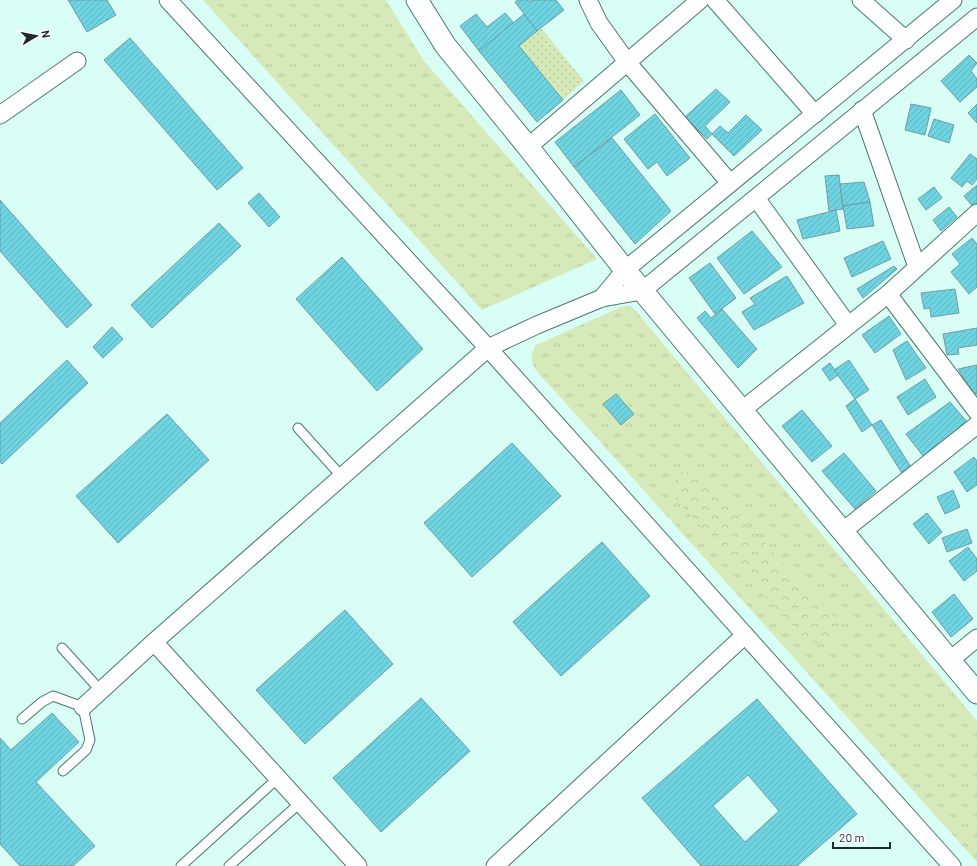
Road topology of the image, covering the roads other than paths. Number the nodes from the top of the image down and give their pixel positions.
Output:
1 (168, 0) edge
2 (417, 0) edge
3 (588, 0) edge
4 (700, 0) edge
5 (715, 0) edge
6 (861, 0) edge
7 (953, 0) edge
8 (977, 17) edge
9 (906, 40) junction
10 (77, 61) dead end
11 (627, 62) junction
12 (862, 110) junction
13 (815, 114) junction
14 (0, 115) edge
15 (528, 147) junction
16 (730, 183) junction
17 (756, 198) junction
18 (977, 213) edge
19 (917, 267) junction
20 (625, 270) junction
21 (642, 291) junction
22 (888, 294) junction
23 (602, 298) junction
24 (848, 325) junction
25 (488, 348) junction
26 (742, 410) junction
27 (977, 412) edge
28 (977, 425) edge
29 (298, 428) dead end
30 (342, 477) junction
31 (843, 531) junction
32 (745, 635) junction
33 (977, 638) edge
34 (154, 642) junction
35 (62, 648) dead end
36 (950, 660) junction
37 (101, 690) junction
38 (977, 693) edge
39 (83, 707) junction
40 (22, 719) dead end
41 (63, 771) dead end
42 (278, 778) junction
43 (300, 803) junction
44 (181, 866) edge
45 (229, 866) edge
46 (358, 866) edge
47 (495, 866) edge
48 (952, 866) edge

1 - 25 street
2 - 15 street
3 - 11 street
4 - 11 street
5 - 13 street
6 - 9 street
7 - 9 street
8 - 12 street
9 - 13 street
10 - 14 street
11 - 15 street
11 - 16 street
12 - 17 street
12 - 19 street
13 - 16 street
15 - 20 street
16 - 20 street
17 - 21 street
17 - 24 street
18 - 19 street
19 - 22 street
20 - 21 street
20 - 23 street
21 - 23 street
21 - 26 street
22 - 24 street
22 - 27 street
23 - 25 street
24 - 26 street
25 - 30 street
25 - 32 street
26 - 31 street
28 - 31 street
29 - 30 lane
30 - 34 street
31 - 36 street
32 - 47 street
32 - 48 street
33 - 36 street
34 - 37 street
34 - 42 street
35 - 37 lane
36 - 38 street
37 - 39 street
39 - 40 lane
39 - 41 lane
42 - 43 street
42 - 44 lane
43 - 45 lane
43 - 46 street

